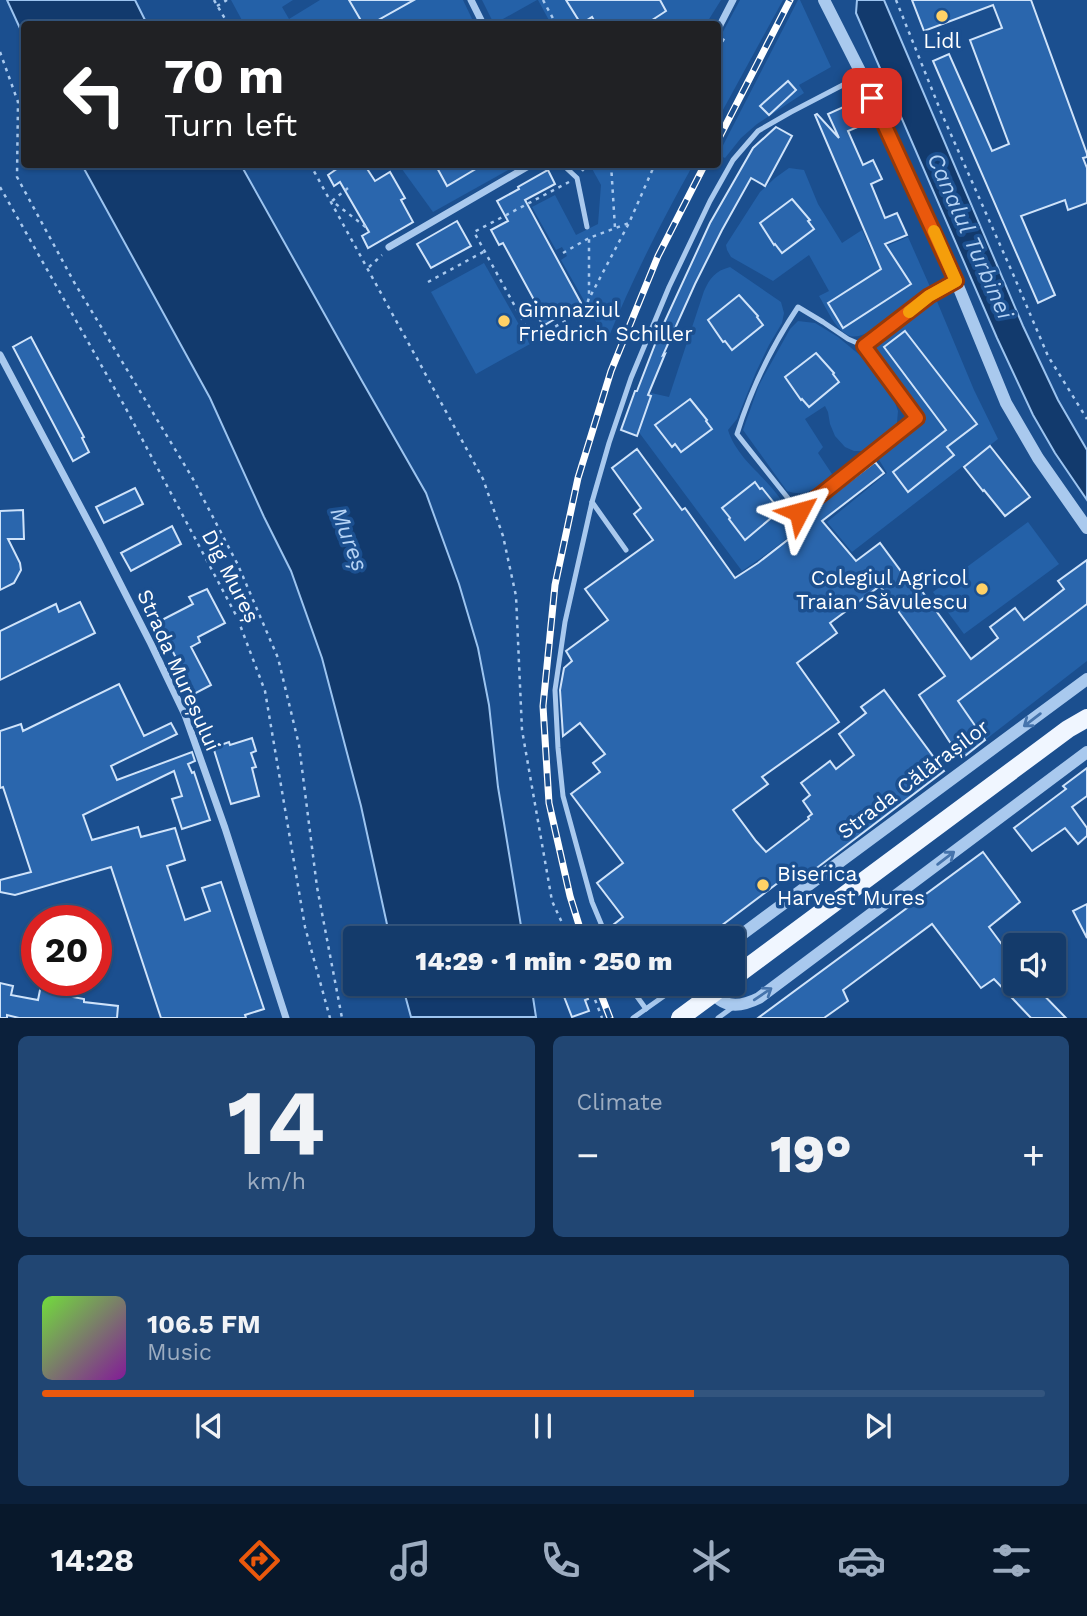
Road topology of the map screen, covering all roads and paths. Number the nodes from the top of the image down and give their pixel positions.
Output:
1 (214, 0) edge
2 (227, 0) edge
3 (471, 0) edge
4 (543, 0) edge
5 (733, 0) edge
6 (824, 0) edge
7 (896, 0) edge
8 (217, 6) junction
9 (226, 21) edge
10 (482, 21) edge
11 (554, 21) edge
12 (721, 23) edge
13 (0, 52) edge
14 (862, 75) junction
15 (312, 168) edge
16 (526, 168) edge
17 (566, 168) edge
18 (611, 168) edge
19 (653, 168) edge
20 (576, 178) junction
21 (0, 187) edge
22 (348, 188) dead end
23 (332, 201) junction
24 (629, 222) junction
25 (367, 228) dead end
26 (587, 228) dead end
27 (615, 228) junction
28 (589, 238) junction
29 (389, 247) joint
30 (485, 251) junction
31 (563, 253) dead end
32 (368, 268) junction
33 (956, 281) junction
34 (428, 282) dead end
35 (589, 298) junction
36 (864, 346) junction
37 (0, 355) edge
38 (1087, 419) edge
39 (592, 502) junction
40 (1087, 528) edge
41 (626, 550) dead end
42 (1087, 679) edge
43 (1087, 706) edge
44 (1087, 718) edge
45 (1068, 729) junction
46 (1087, 752) edge
47 (563, 926) edge
48 (602, 926) edge
49 (745, 932) edge
50 (745, 969) edge
51 (594, 996) edge
52 (637, 996) edge
53 (664, 996) edge
54 (709, 996) edge
55 (716, 996) edge
56 (734, 1006) junction
57 (646, 1009) junction
58 (286, 1017) edge
59 (330, 1017) edge
60 (342, 1017) edge
61 (602, 1017) edge
62 (633, 1017) edge
63 (680, 1017) edge
64 (718, 1017) edge

1 - 8 path
2 - 8 path
3 - 10 street
4 - 11 path
5 - 12 street
6 - 14 street
7 - 38 path
8 - 9 path
13 - 60 path
14 - 33 street
14 - 39 lane
15 - 23 path
16 - 29 street
17 - 20 lane
18 - 27 path
19 - 24 path
20 - 26 lane
20 - 30 path
21 - 59 path, Dig Mureș
22 - 23 path
23 - 25 path
23 - 32 path
24 - 27 path
24 - 35 path
27 - 28 path
28 - 31 path
28 - 35 path
29 - 32 path
30 - 34 path
30 - 35 path
32 - 47 path
33 - 36 lane
33 - 40 street
36 - 36 lane
37 - 58 street, Strada Mureșului
39 - 41 lane
39 - 48 lane
42 -> 49 street, Strada Călărașilor
43 - 45 main road
44 - 45 main road
45 - 50 main road
56 -> 46 street
51 - 61 path
52 - 57 lane
53 - 57 lane
54 - 63 main road, bridge
55 - 56 street
56 - 64 lane
57 - 62 lane

